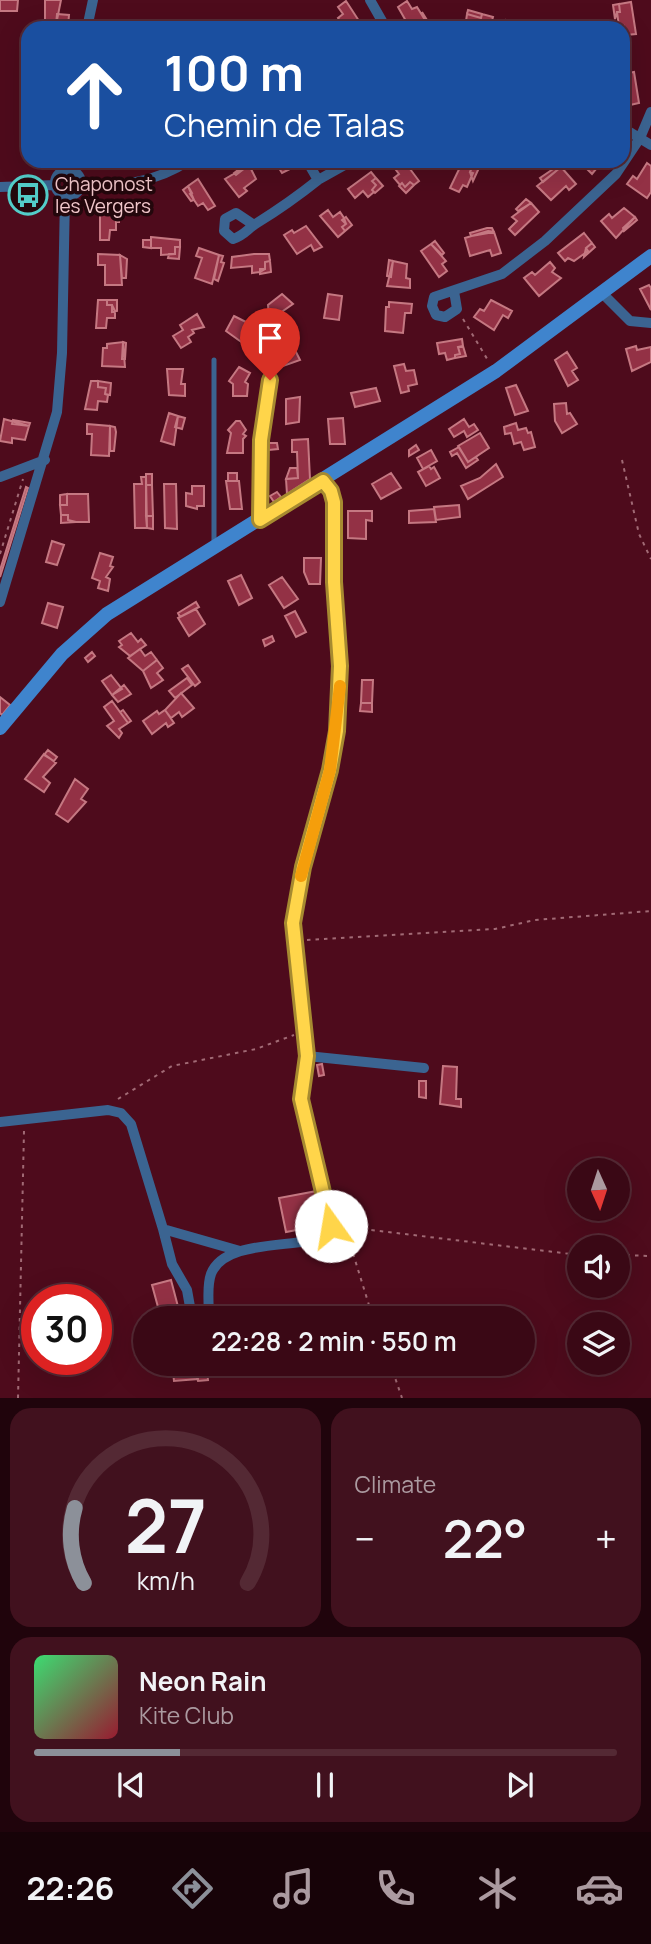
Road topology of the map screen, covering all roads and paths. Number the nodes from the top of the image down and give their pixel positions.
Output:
1 (93, 0) edge
2 (370, 0) edge
3 (88, 21) edge
4 (382, 21) edge
5 (651, 112) edge
6 (630, 132) edge
7 (640, 138) junction
8 (651, 145) edge
9 (630, 153) edge
10 (68, 168) edge
11 (72, 168) edge
12 (173, 168) edge
13 (311, 168) edge
14 (339, 168) edge
15 (620, 168) edge
16 (318, 180) junction
17 (55, 185) junction
18 (0, 187) edge
19 (81, 188) junction
20 (65, 196) junction
21 (254, 225) dead end
22 (651, 256) edge
23 (454, 291) junction
24 (601, 292) junction
25 (457, 309) junction
26 (651, 323) edge
27 (485, 357) dead end
28 (214, 360) dead end
29 (270, 380) dead end
30 (45, 460) junction
31 (622, 460) dead end
32 (27, 465) junction
33 (0, 477) edge
34 (323, 481) junction
35 (260, 520) junction
36 (214, 548) junction
37 (0, 554) edge
38 (651, 559) edge
39 (0, 602) edge
40 (0, 728) edge
41 (651, 911) edge
42 (293, 940) junction
43 (302, 1031) junction
44 (307, 1056) junction
45 (424, 1068) dead end
46 (102, 1110) junction
47 (24, 1119) junction
48 (0, 1122) edge
49 (337, 1202) dead end
50 (344, 1226) junction
51 (163, 1229) junction
52 (241, 1251) junction
53 (567, 1254) edge
54 (630, 1255) edge
55 (651, 1256) edge
56 (190, 1306) edge
57 (209, 1306) edge
58 (369, 1306) edge
59 (394, 1376) edge
60 (18, 1398) edge
61 (402, 1398) edge

1 - 3 street
2 - 4 street
5 - 7 street
6 - 7 street
7 - 8 street
7 - 9 street
10 - 17 street
11 - 19 street
12 - 19 street
13 - 16 street
14 - 16 street
15 - 23 street
16 - 21 street
17 - 18 street
17 - 20 street
19 - 20 street
20 - 30 street
22 - 24 main road
23 - 25 street
23 - 25 street
24 - 26 street
24 - 34 main road
25 - 27 path
28 - 36 lane
29 - 35 street
30 - 32 street
30 - 39 street
31 - 38 path
32 - 33 street
32 - 37 path
34 - 35 main road
34 - 42 street
35 - 36 main road
36 - 40 main road
41 - 42 path
42 - 43 street
43 - 44 street
43 - 46 path
44 - 45 street
44 - 52 street
46 - 47 street
46 - 51 street
47 - 48 street
47 - 60 path
49 - 50 path
50 - 53 path
50 - 58 path
51 - 52 street
51 - 56 street
52 - 57 street
54 - 55 path
59 - 61 path

